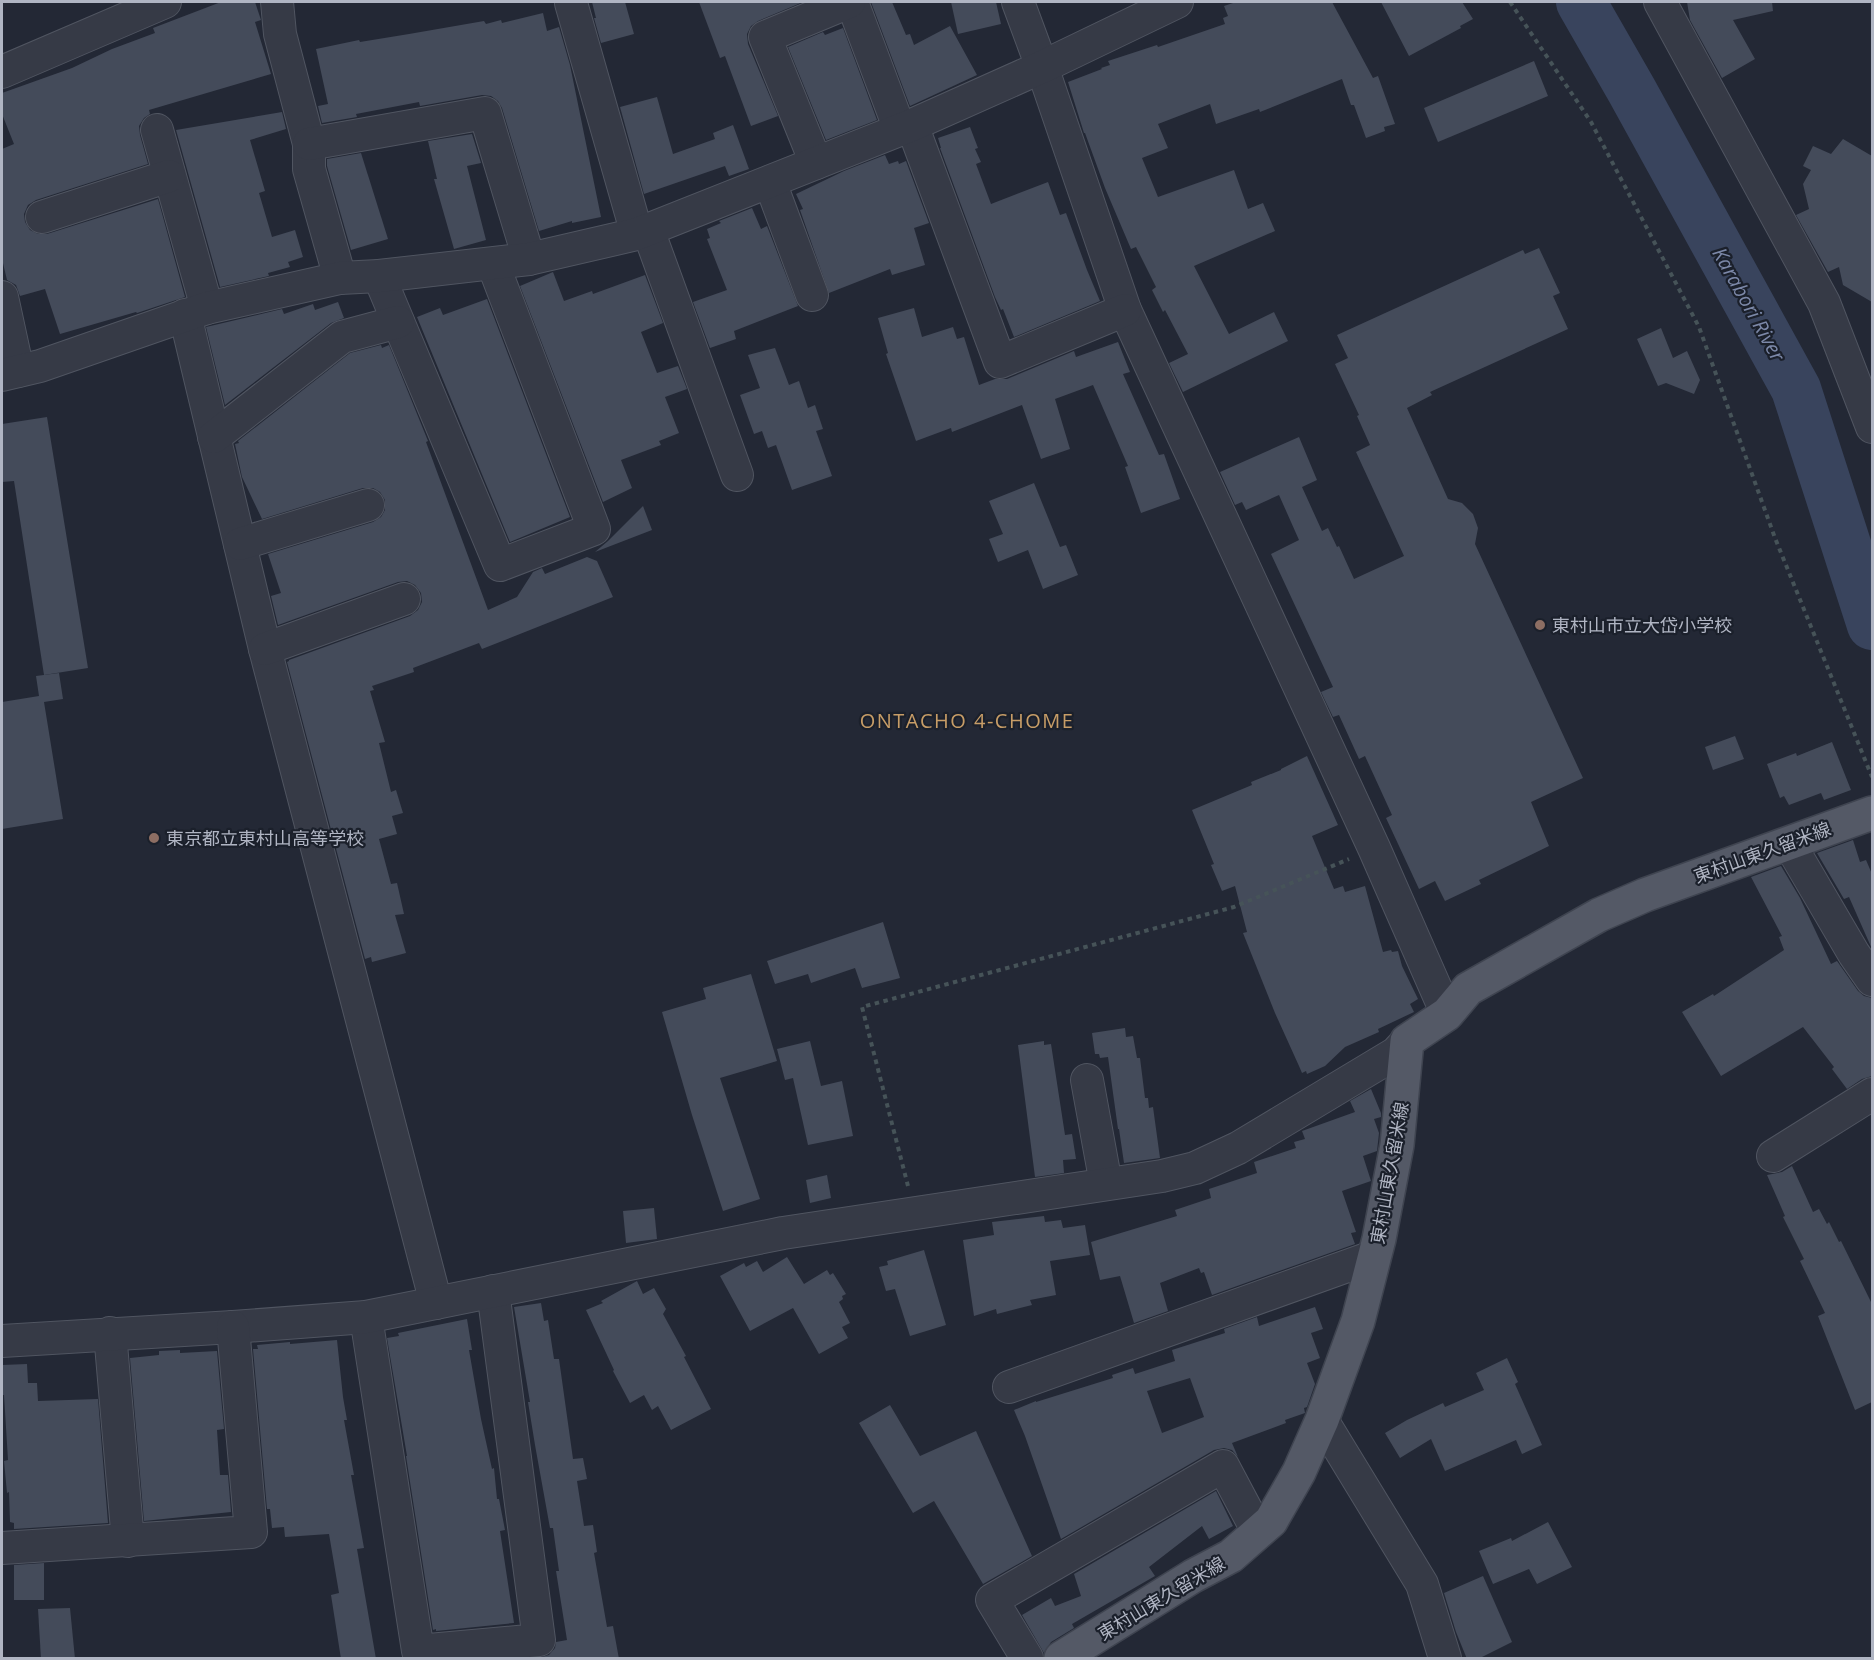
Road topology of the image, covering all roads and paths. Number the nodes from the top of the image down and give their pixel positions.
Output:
1 (165, 2) edge
2 (276, 2) edge
3 (850, 2) edge
4 (1018, 2) edge
5 (1177, 2) edge
6 (1510, 2) edge
7 (1660, 2) edge
8 (571, 3) edge
9 (1042, 67) junction
10 (2, 72) edge
11 (906, 127) junction
12 (157, 130) dead end
13 (309, 144) junction
14 (816, 163) junction
15 (169, 176) junction
16 (770, 182) junction
17 (42, 216) dead end
18 (643, 232) junction
19 (529, 259) junction
20 (493, 264) junction
21 (379, 276) junction
22 (340, 278) junction
23 (812, 295) dead end
24 (2, 297) edge
25 (1125, 310) junction
26 (196, 311) junction
27 (398, 322) junction
28 (10, 373) edge
29 (1872, 427) edge
30 (214, 437) junction
31 (737, 475) dead end
32 (368, 505) dead end
33 (240, 544) junction
34 (404, 600) dead end
35 (265, 649) junction
36 (1872, 777) edge
37 (1872, 813) edge
38 (1789, 843) junction
39 (1374, 848) junction
40 (1872, 980) edge
41 (1447, 1014) junction
42 (1407, 1041) junction
43 (1087, 1080) dead end
44 (1872, 1094) edge
45 (1773, 1156) dead end
46 (1106, 1184) junction
47 (915, 1213) junction
48 (1375, 1256) junction
49 (493, 1292) junction
50 (436, 1303) junction
51 (366, 1317) junction
52 (233, 1327) junction
53 (110, 1333) junction
54 (2, 1341) edge
55 (1009, 1387) dead end
56 (1322, 1420) junction
57 (1258, 1532) junction
58 (128, 1540) junction
59 (2, 1548) edge
60 (1027, 1659) edge
61 (1061, 1659) edge
62 (1445, 1659) edge

1 - 10 street
2 - 13 street
3 - 11 street
3 - 14 street
4 - 9 street
5 - 9 street
6 - 36 path
7 - 29 street
8 - 18 street
9 - 11 street
9 - 25 street
11 - 14 street
11 - 25 street
12 - 15 street
13 - 19 street
13 - 22 street
14 - 16 street
15 - 17 street
15 - 26 street
16 - 18 street
16 - 23 street
18 - 19 street
18 - 31 street
19 - 20 street
20 - 21 street
20 - 27 street
21 - 22 street
21 - 27 street
22 - 26 street
24 - 28 street
25 - 39 street
26 - 28 street
26 - 30 street
27 - 30 street
30 - 33 street
32 - 33 street
33 - 35 street
34 - 35 street
35 - 50 street
37 - 38 main road, 東村山東久留米線
38 - 40 street
38 - 41 main road, 東村山東久留米線
39 - 41 street
39 - 47 path
41 - 42 main road, 東村山東久留米線
42 - 46 street
42 - 48 main road, 東村山東久留米線
43 - 46 street
44 - 45 street
46 - 47 street
47 - 49 street
48 - 55 street
48 - 56 main road, 東村山東久留米線
49 - 50 street
49 - 51 street
50 - 51 street
51 - 52 street
52 - 53 street
52 - 58 street
53 - 54 street
53 - 58 street
56 - 57 main road, 東村山東久留米線
56 - 62 street
57 - 60 street
57 - 61 main road, 東村山東久留米線
58 - 59 street

